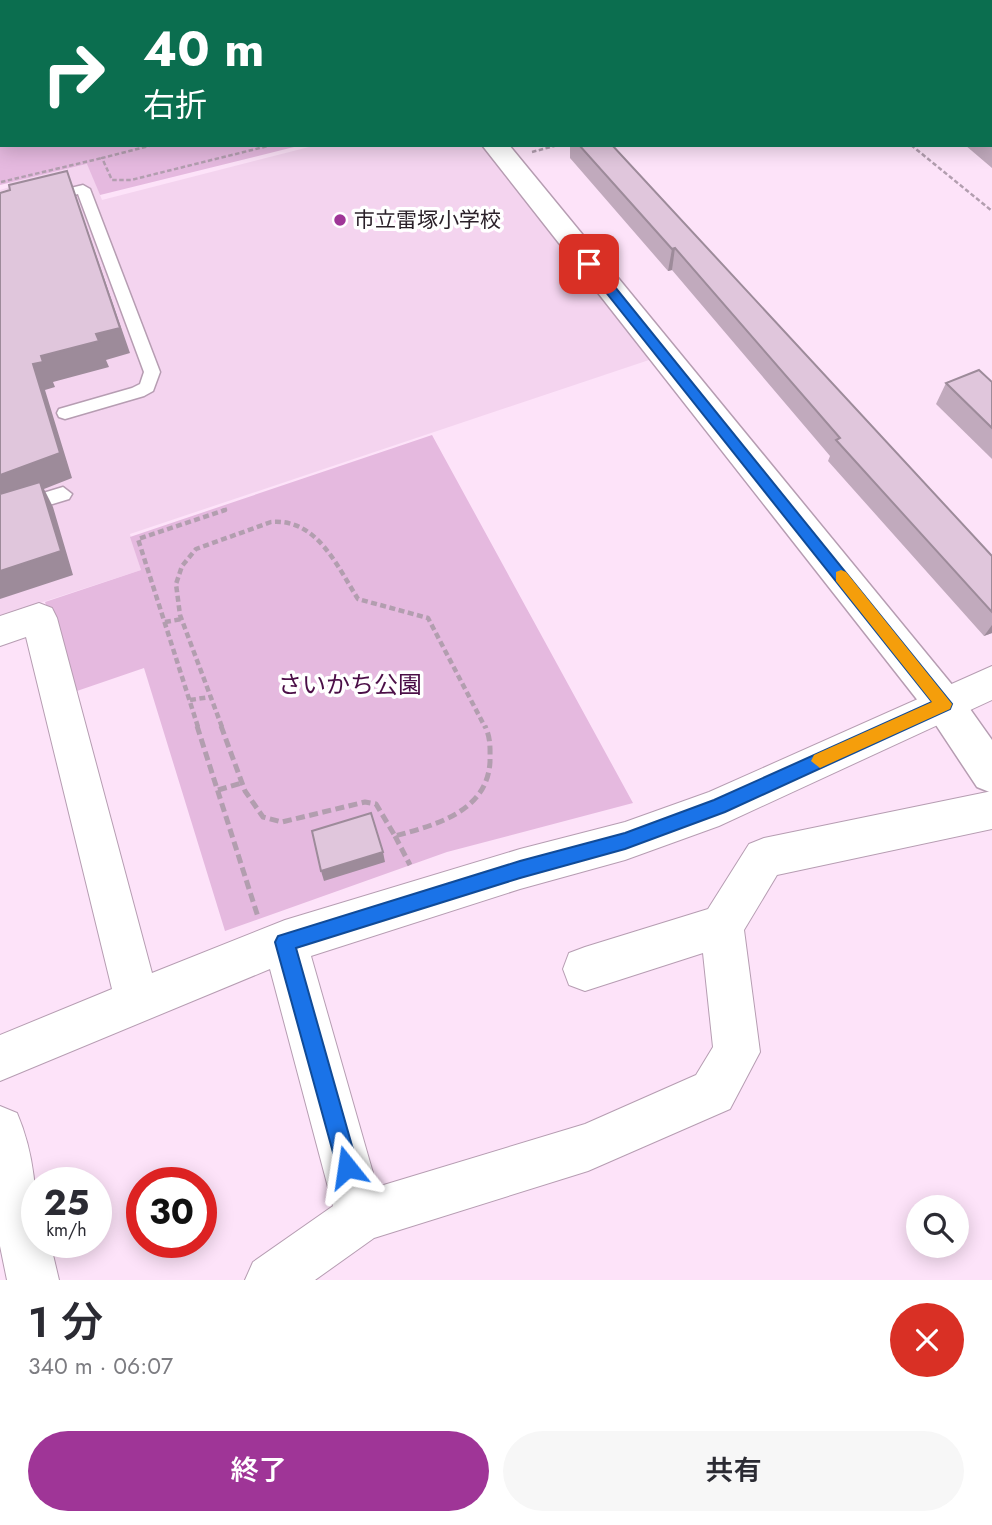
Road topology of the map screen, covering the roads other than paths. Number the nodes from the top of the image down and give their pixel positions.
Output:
1 (497, 147) edge
2 (0, 209) edge
3 (65, 413) dead end
4 (63, 494) dead end
5 (0, 513) edge
6 (0, 631) edge
7 (992, 682) edge
8 (944, 704) junction
9 (992, 774) edge
10 (992, 810) edge
11 (722, 926) junction
12 (276, 945) junction
13 (585, 969) dead end
14 (137, 1001) junction
15 (0, 1058) edge
16 (0, 1130) edge
17 (361, 1217) junction
18 (20, 1264) edge
19 (271, 1280) edge

1 - 8 street
2 - 3 lane
4 - 5 lane
6 - 14 street
7 - 8 street
8 - 9 street
8 - 12 street
10 - 11 street
11 - 13 street
11 - 17 street
12 - 14 street
12 - 17 street
14 - 15 street
16 - 18 street
17 - 19 street

